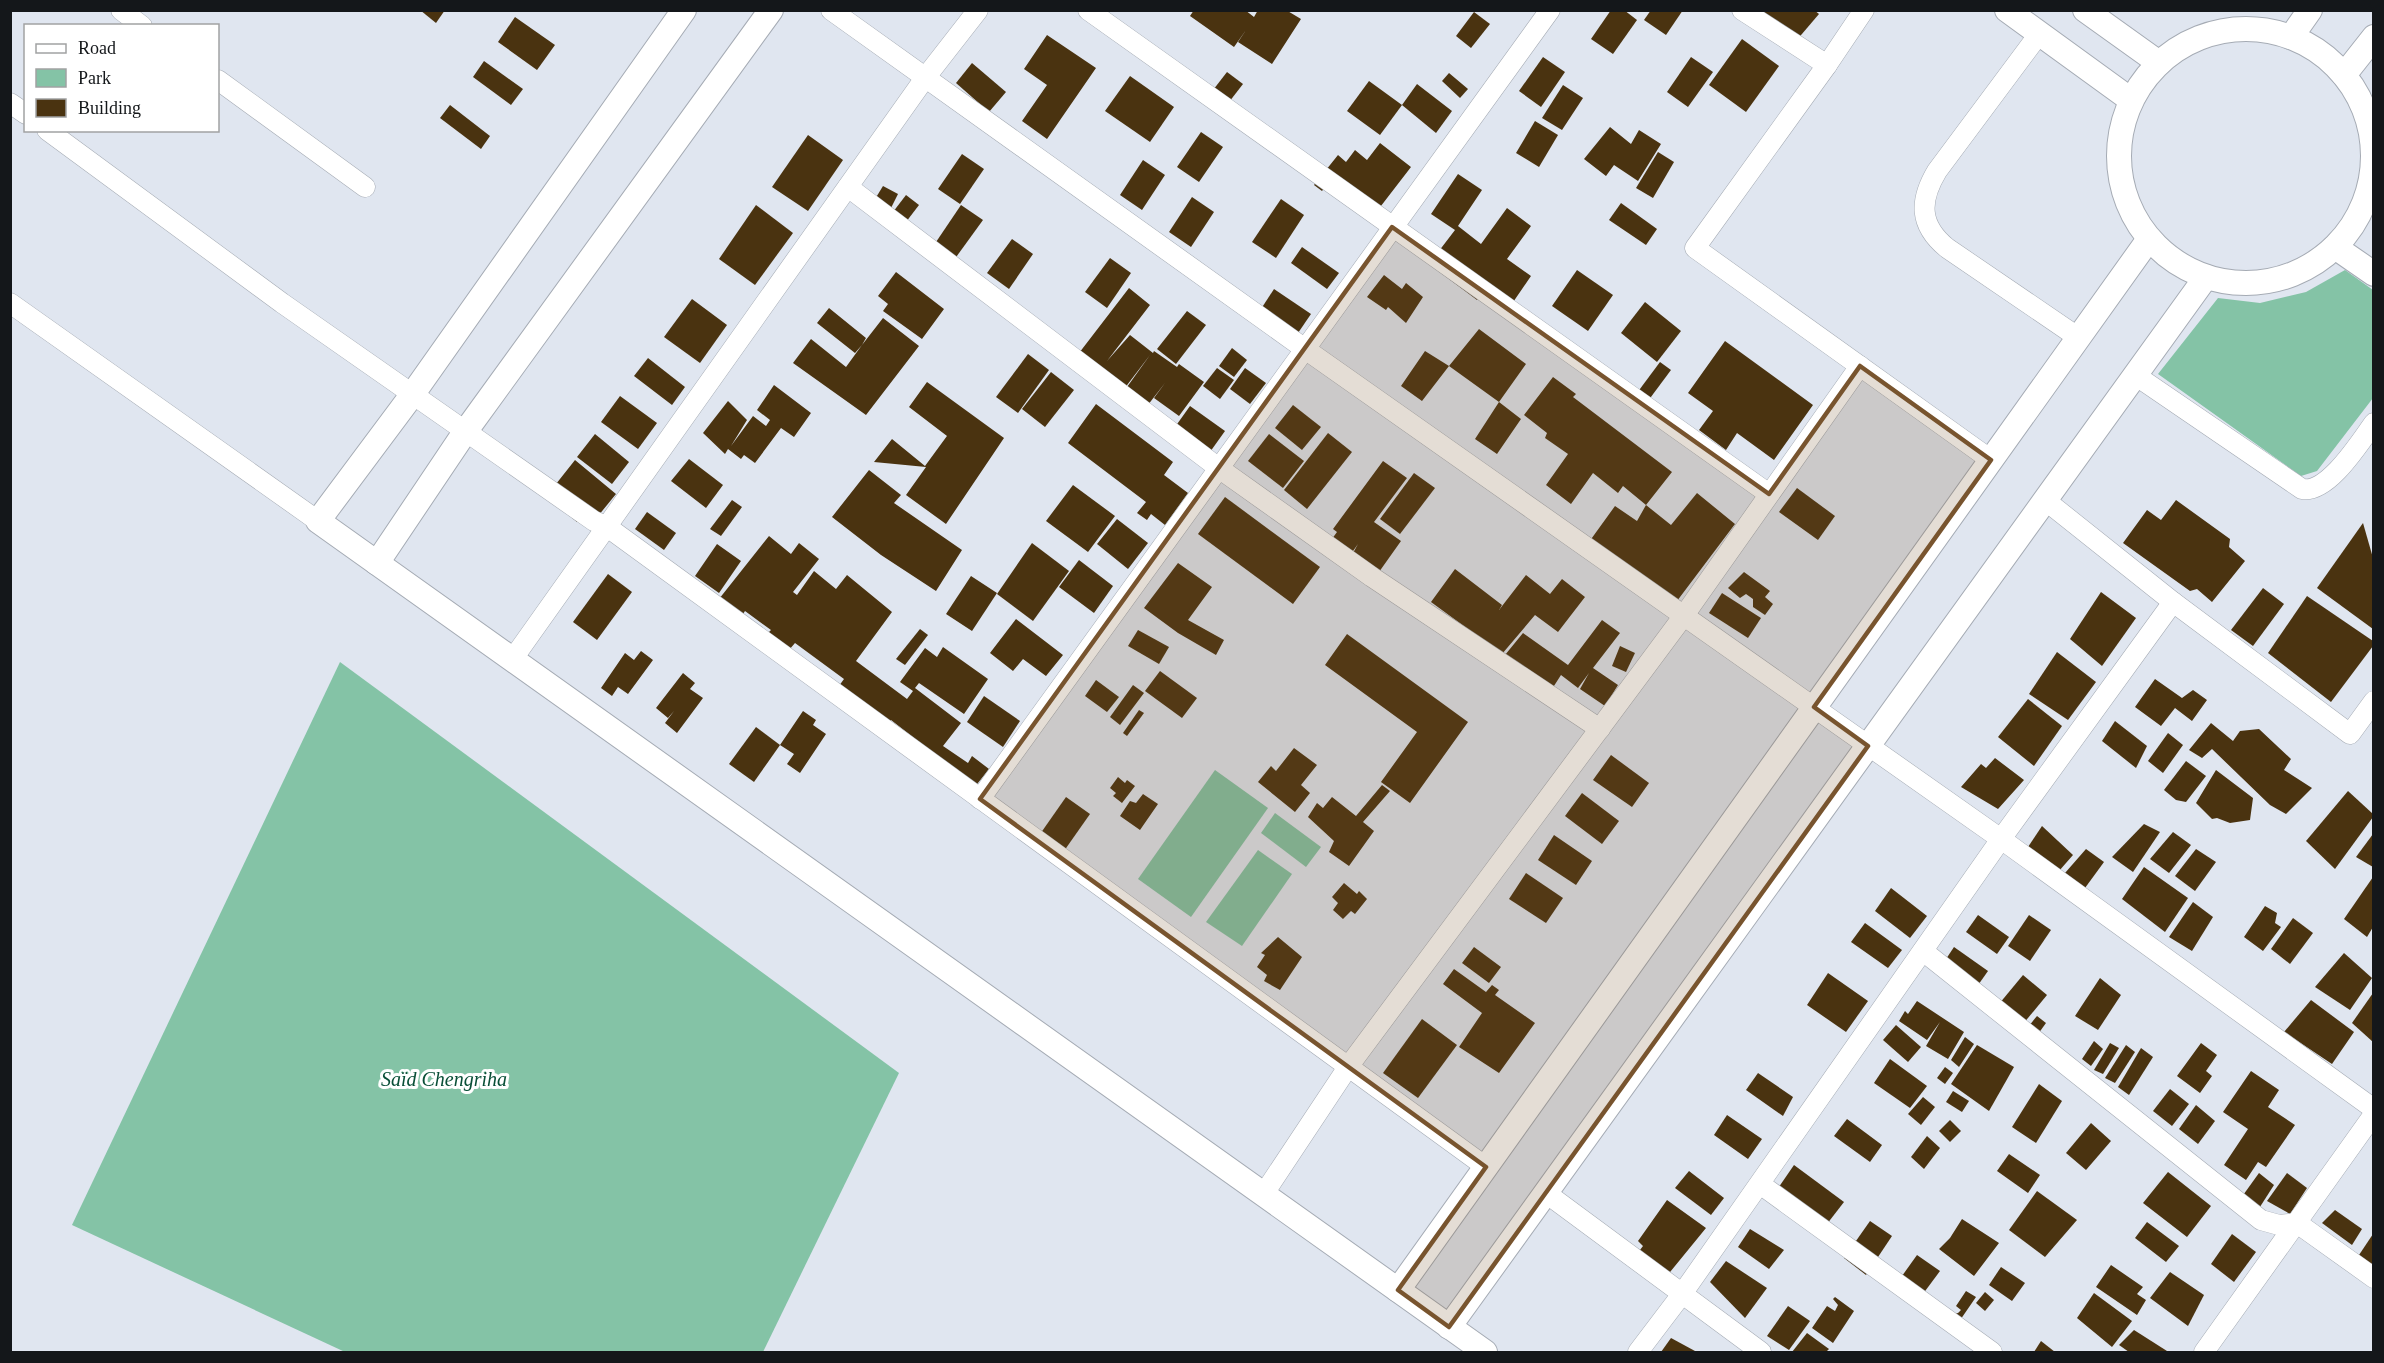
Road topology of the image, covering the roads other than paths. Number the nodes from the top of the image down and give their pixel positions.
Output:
1 (121, 10) edge
2 (684, 10) edge
3 (771, 10) edge
4 (831, 10) edge
5 (978, 10) edge
6 (1088, 10) edge
7 (1550, 10) edge
8 (1742, 10) edge
9 (1864, 10) edge
10 (2007, 10) edge
11 (2085, 10) edge
12 (2310, 10) edge
13 (139, 24) edge
14 (2039, 34) junction
15 (2291, 37) junction
16 (2373, 37) edge
17 (2159, 63) junction
18 (1827, 65) junction
19 (2344, 75) junction
20 (925, 78) junction
21 (219, 81) edge
22 (2131, 100) junction
23 (10, 103) edge
24 (24, 113) edge
25 (50, 132) edge
26 (364, 187) dead end
27 (848, 187) junction
28 (2368, 210) edge
29 (1392, 227) junction
30 (2150, 239) junction
31 (2335, 247) junction
32 (2373, 274) edge
33 (2206, 277) junction
34 (10, 303) edge
35 (2079, 338) junction
36 (1305, 349) junction
37 (1860, 366) junction
38 (2135, 375) junction
39 (412, 395) junction
40 (2373, 423) edge
41 (465, 432) junction
42 (1991, 460) junction
43 (1220, 469) junction
44 (1769, 494) junction
45 (2044, 501) junction
46 (318, 521) junction
47 (606, 526) junction
48 (377, 563) junction
49 (2173, 602) junction
50 (1685, 614) junction
51 (512, 660) junction
52 (2373, 701) edge
53 (1814, 707) junction
54 (1600, 729) junction
55 (1868, 746) junction
56 (980, 799) junction
57 (2001, 839) junction
58 (1923, 951) junction
59 (1348, 1067) junction
60 (2373, 1109) edge
61 (2373, 1114) edge
62 (1486, 1167) junction
63 (1760, 1184) junction
64 (1545, 1193) junction
65 (1263, 1195) junction
66 (2297, 1223) junction
67 (2373, 1278) edge
68 (1398, 1290) junction
69 (1682, 1294) junction
70 (1449, 1327) junction
71 (1485, 1353) edge
72 (1638, 1353) edge
73 (1761, 1353) edge
74 (1992, 1353) edge
75 (2205, 1353) edge

1 - 13 street
2 - 39 street
3 - 41 street
4 - 20 street
5 - 20 street
6 - 29 street
7 - 29 street
8 - 18 street
9 - 18 street
10 - 14 street
11 - 17 street
12 - 15 street
14 - 22 street
14 - 35 street
15 - 17 street
15 - 19 street
16 - 19 street
17 - 22 street
18 - 37 street
19 - 28 street
20 - 27 street
20 - 36 street
21 - 26 street
22 - 30 street
23 - 24 street
25 - 39 street
27 - 43 street
27 - 47 street
28 - 31 street
29 - 36 street
29 - 44 street
30 - 33 street
30 - 35 street
31 - 32 street
31 - 33 street
33 - 38 street
34 - 46 street
35 - 42 street
36 - 43 street
36 - 50 street
37 - 42 street
37 - 44 street
38 - 40 street
38 - 45 street
39 - 41 street
39 - 46 street
41 - 47 street
41 - 48 street
42 - 53 street
43 - 54 street
43 - 56 street
44 - 50 street
45 - 49 street
45 - 55 street
46 - 48 street
47 - 51 street
47 - 56 street
48 - 51 street
49 - 52 street
49 - 57 street
50 - 53 street
50 - 54 street
51 - 65 street
53 - 55 street
53 - 62 street
54 - 59 street
55 - 57 street
55 - 64 street
56 - 59 street
57 - 58 street
57 - 60 street
58 - 63 street
58 - 66 street
59 - 62 street
59 - 65 street
61 - 66 street
62 - 68 street
63 - 69 street
63 - 74 street
64 - 69 street
64 - 70 street
65 - 68 street
66 - 67 street
66 - 75 street
68 - 70 street
69 - 72 street
69 - 73 street
70 - 71 street

